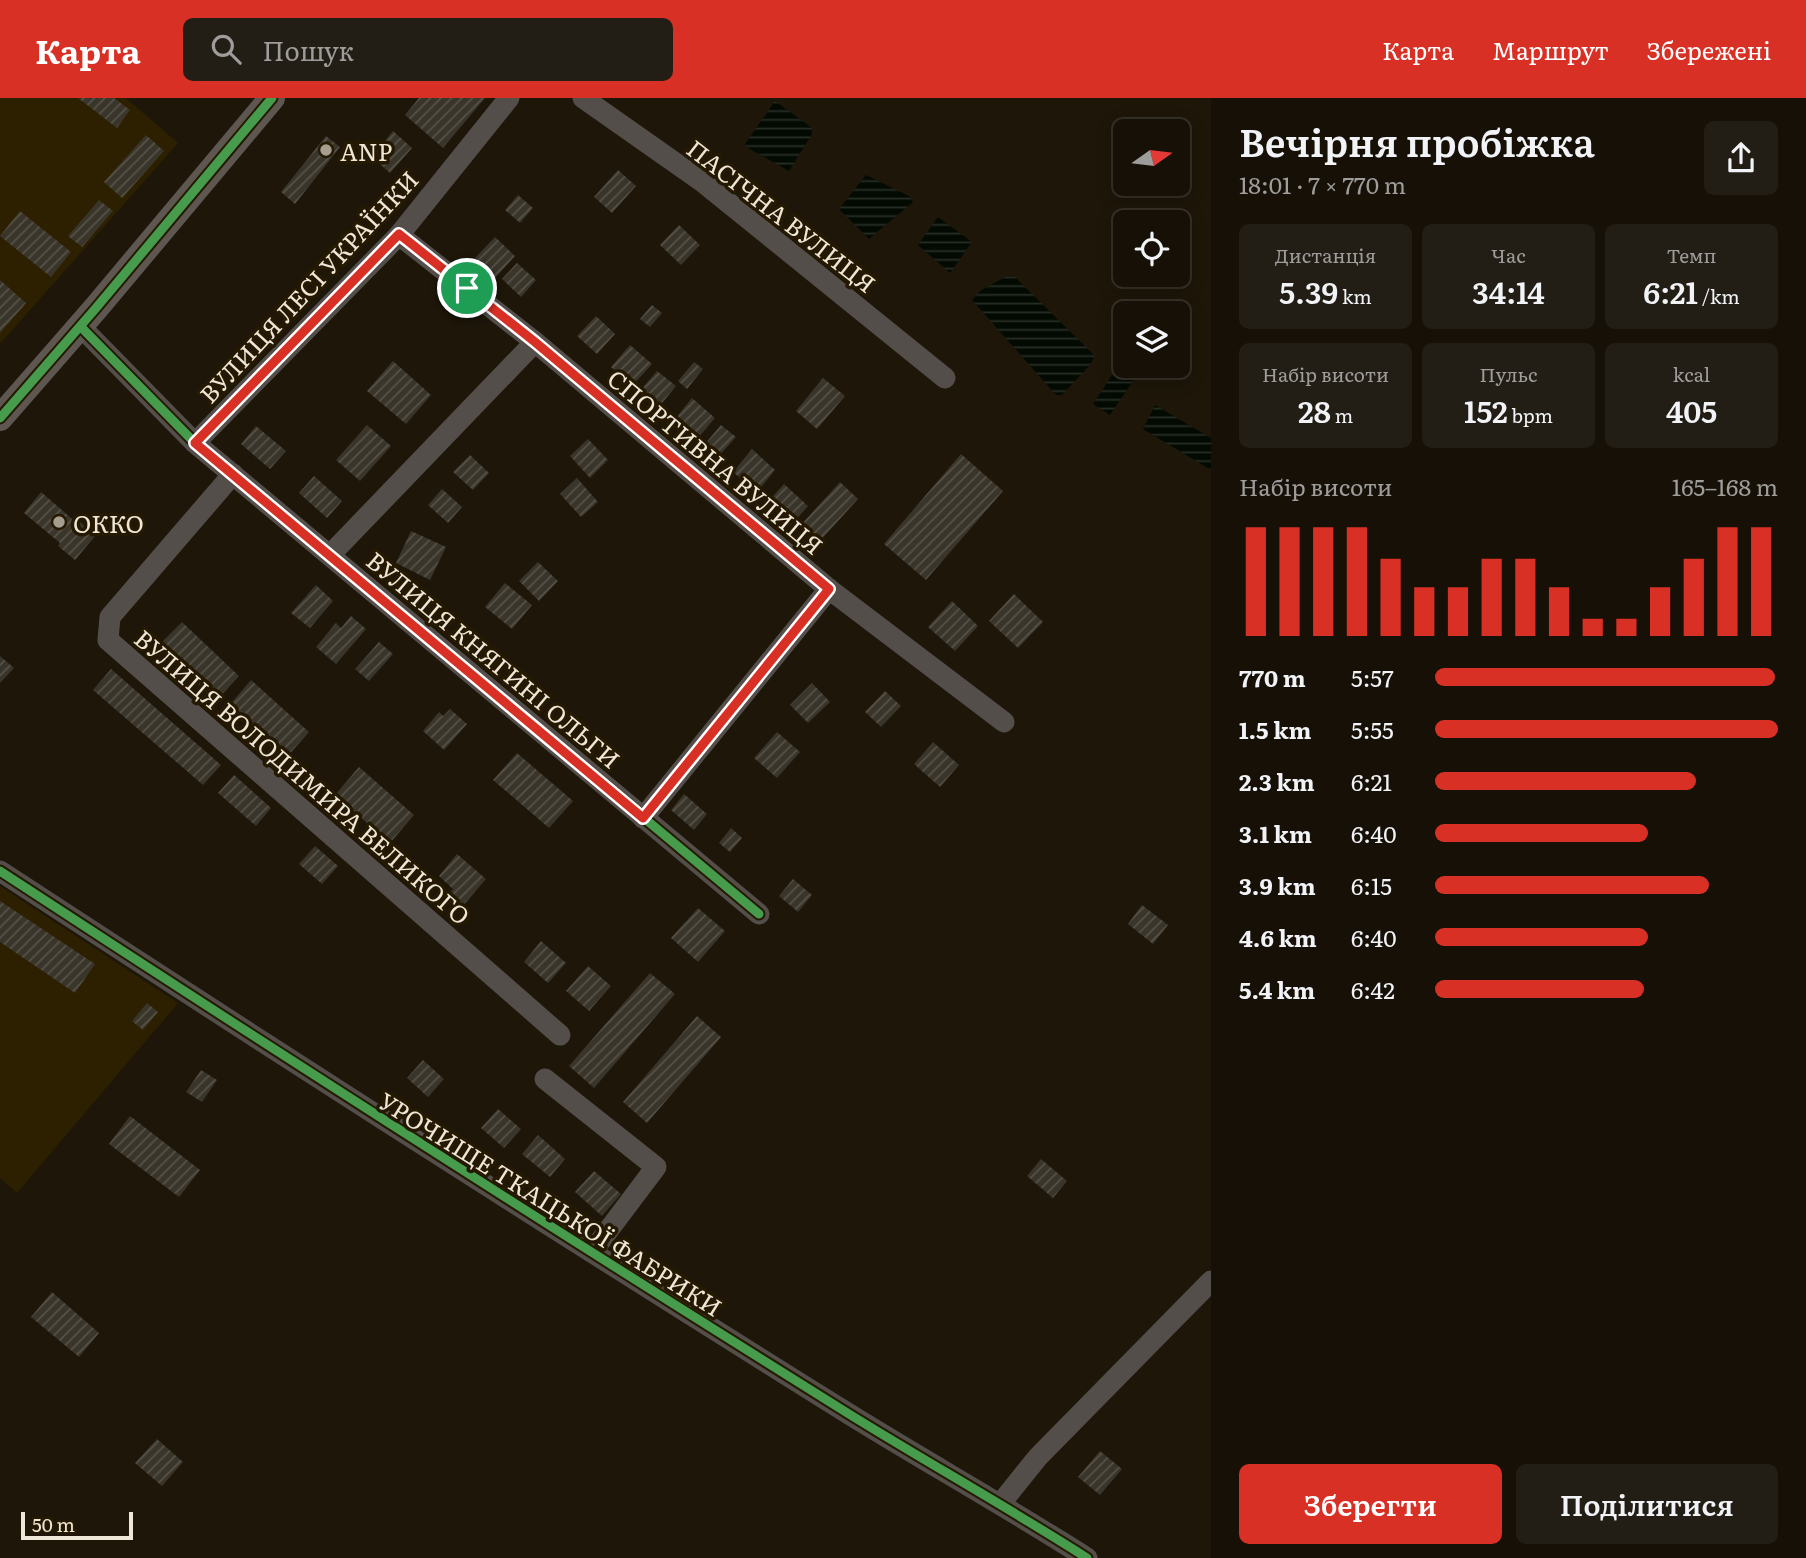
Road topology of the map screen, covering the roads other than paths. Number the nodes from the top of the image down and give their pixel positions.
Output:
1 (272, 98) edge
2 (509, 98) edge
3 (583, 98) edge
4 (399, 234) junction
5 (80, 327) junction
6 (535, 342) junction
7 (945, 378) dead end
8 (0, 418) edge
9 (195, 443) junction
10 (233, 474) junction
11 (330, 555) junction
12 (829, 589) junction
13 (1004, 722) dead end
14 (643, 818) junction
15 (0, 872) edge
16 (759, 914) dead end
17 (560, 1035) dead end
18 (545, 1079) dead end
19 (592, 1252) junction
20 (1211, 1281) edge
21 (1001, 1503) junction
22 (1087, 1558) edge

1 - 5 main road
2 - 4 street, ВУЛИЦЯ ЛЕСІ УКРАЇНКИ
3 - 7 street, ПАСІЧНА ВУЛИЦЯ
4 - 6 street, СПОРТИВНА ВУЛИЦЯ
4 - 9 street, ВУЛИЦЯ ЛЕСІ УКРАЇНКИ
5 - 8 main road
5 - 9 street, ВУЛИЦЯ КНЯГИНІ ОЛЬГИ
6 - 11 street
6 - 12 street, СПОРТИВНА ВУЛИЦЯ
9 - 10 street, ВУЛИЦЯ КНЯГИНІ ОЛЬГИ
10 - 11 street, ВУЛИЦЯ КНЯГИНІ ОЛЬГИ
10 - 17 street, ВУЛИЦЯ ВОЛОДИМИРА ВЕЛИКОГО
11 - 14 street, ВУЛИЦЯ КНЯГИНІ ОЛЬГИ
12 - 13 street, СПОРТИВНА ВУЛИЦЯ
12 - 14 street
14 - 16 street, ВУЛИЦЯ КНЯГИНІ ОЛЬГИ
15 - 19 street, УРОЧИЩЕ ТКАЦЬКОЇ ФАБРИКИ
18 - 19 street
19 - 21 street, УРОЧИЩЕ ТКАЦЬКОЇ ФАБРИКИ
20 - 21 street
21 - 22 street, УРОЧИЩЕ ТКАЦЬКОЇ ФАБРИКИ

